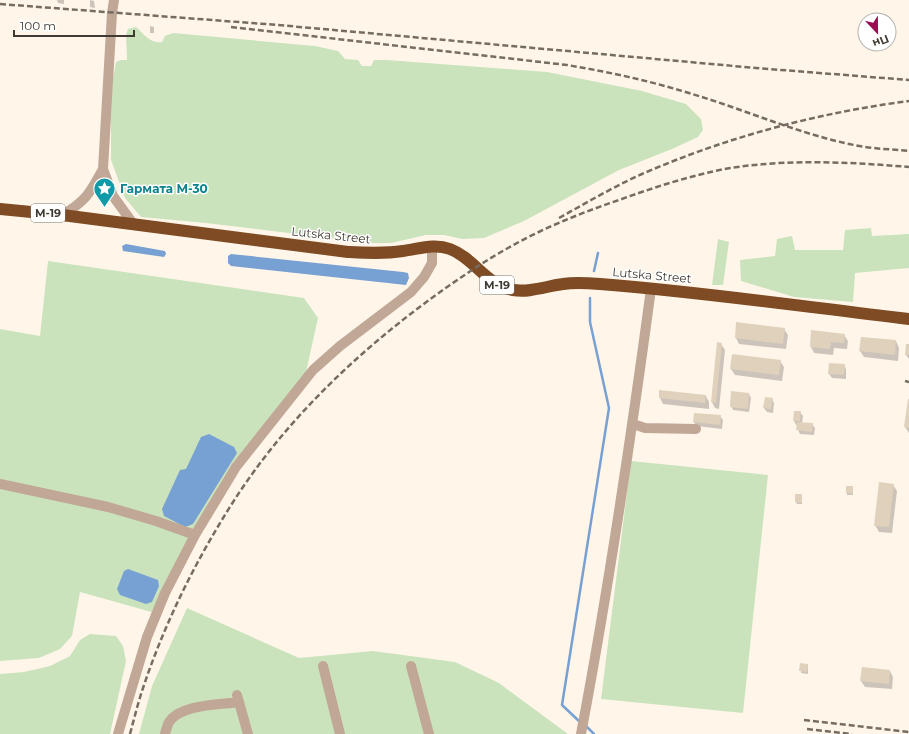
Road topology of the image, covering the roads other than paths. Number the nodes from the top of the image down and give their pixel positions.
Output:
1 (114, 0) edge
2 (103, 169) junction
3 (0, 209) edge
4 (62, 215) junction
5 (134, 225) junction
6 (432, 246) junction
7 (651, 289) junction
8 (909, 319) edge
9 (633, 424) junction
10 (696, 429) dead end
11 (0, 484) edge
12 (195, 535) junction
13 (322, 666) dead end
14 (411, 666) dead end
15 (582, 732) edge
16 (118, 734) edge
17 (165, 734) edge
18 (248, 734) edge
19 (340, 734) edge
20 (429, 734) edge

1 - 2 street
2 - 4 street
2 - 5 street
3 - 4 highway, Lutska Street / М-19
4 - 5 highway, Lutska Street / М-19
5 - 6 highway, Lutska Street / М-19
6 - 7 highway, Lutska Street / М-19
6 - 12 street
7 - 8 highway, Lutska Street / М-19
7 - 9 street
9 - 10 street
9 - 15 street
11 - 12 street
12 - 16 street
13 - 19 street
14 - 20 street
17 - 18 street

